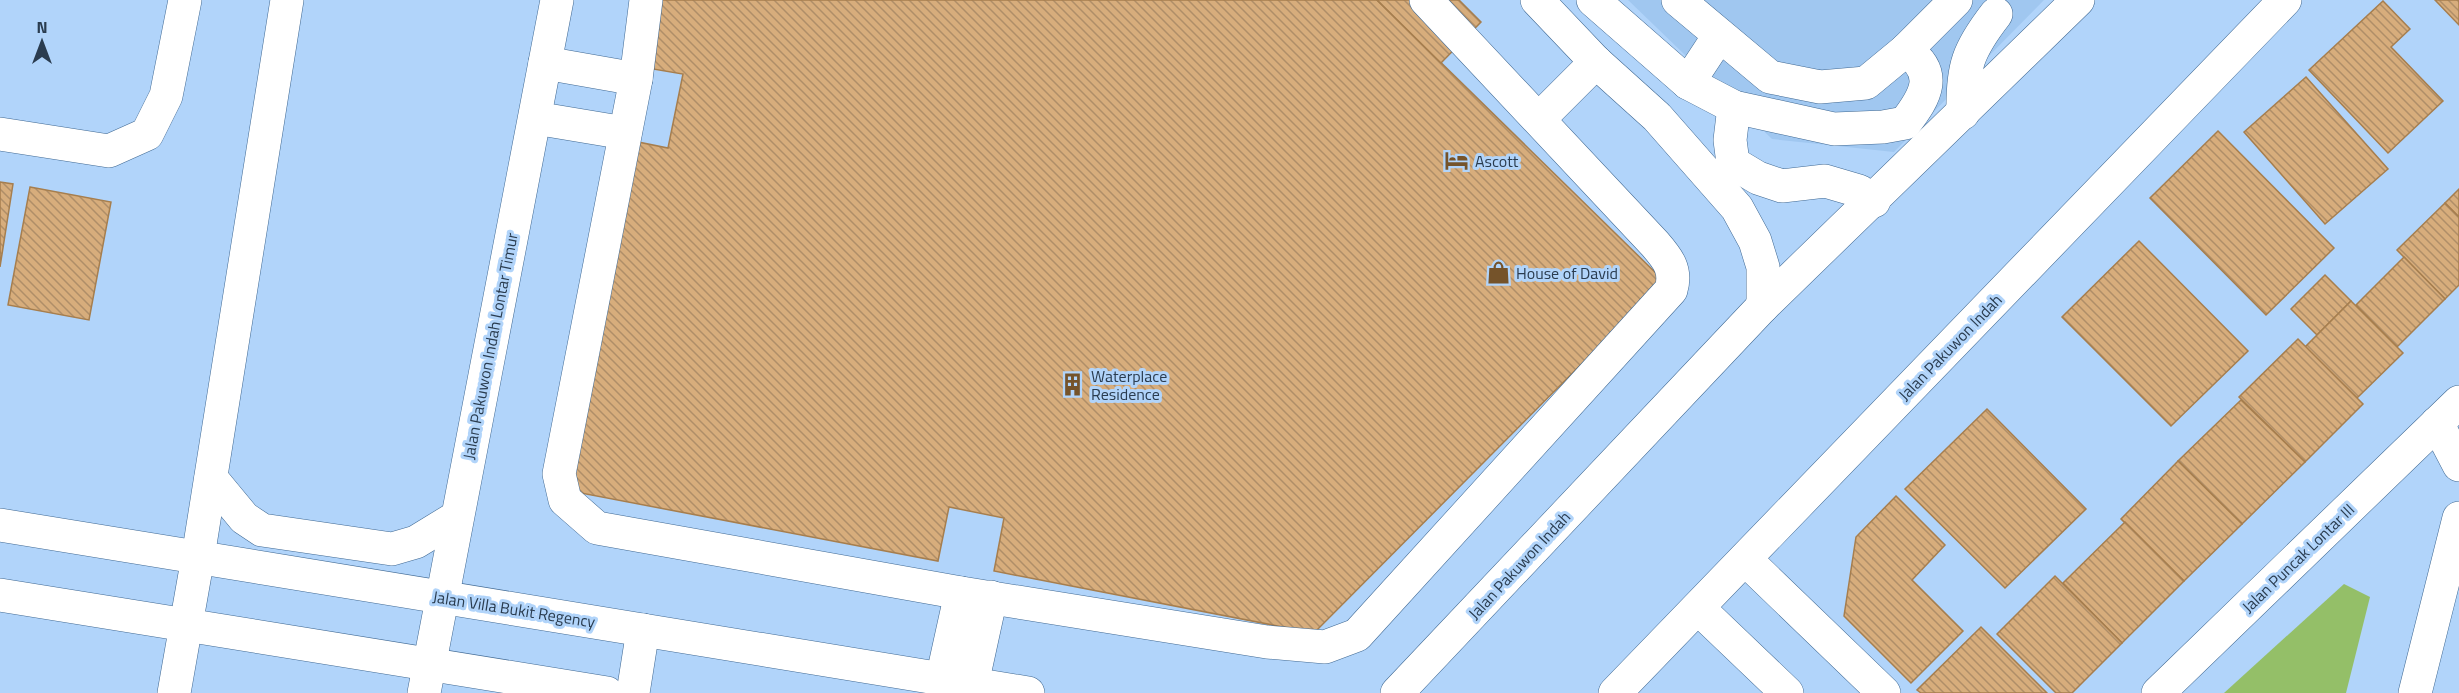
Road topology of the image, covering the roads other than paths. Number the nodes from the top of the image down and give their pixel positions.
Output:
1 (185, 0) edge
2 (287, 0) edge
3 (557, 0) edge
4 (646, 0) edge
5 (1426, 0) edge
6 (1537, 0) edge
7 (1593, 0) edge
8 (1678, 0) edge
9 (1956, 0) edge
10 (2078, 0) edge
11 (2285, 0) edge
12 (1989, 7) edge
13 (1719, 36) junction
14 (1913, 55) junction
15 (1596, 62) junction
16 (545, 63) junction
17 (636, 79) junction
18 (1688, 83) junction
19 (1734, 107) junction
20 (1963, 114) junction
21 (535, 118) junction
22 (1539, 119) junction
23 (625, 133) junction
24 (0, 134) edge
25 (1874, 201) junction
26 (1763, 306) junction
27 (2448, 413) edge
28 (2459, 465) edge
29 (211, 478) junction
30 (457, 517) junction
31 (2459, 518) edge
32 (0, 525) edge
33 (198, 557) junction
34 (1745, 559) junction
35 (0, 595) edge
36 (976, 595) junction
37 (441, 597) junction
38 (1698, 608) junction
39 (186, 625) junction
40 (644, 630) junction
41 (426, 679) edge
42 (957, 681) junction
43 (174, 693) edge
44 (607, 693) edge
45 (633, 693) edge
46 (1028, 693) edge
47 (1397, 693) edge
48 (1615, 693) edge
49 (1786, 693) edge
50 (1884, 693) edge
51 (2158, 693) edge
52 (2415, 693) edge

1 - 24 street
2 - 29 street
3 - 16 street, Jalan Pakuwon Indah Lontar Timur
4 - 17 street
5 - 22 street
6 - 15 street
7 - 18 street
8 - 13 street
9 - 14 street
10 - 20 street, Jalan Pakuwon Indah
11 - 34 street, Jalan Pakuwon Indah
12 - 14 street
12 - 20 street
13 - 14 street
13 - 18 street
14 - 19 street
15 - 22 street
15 - 26 street
16 - 17 street
16 - 21 street, Jalan Pakuwon Indah Lontar Timur
17 - 23 street
18 - 19 street
19 - 25 street
20 - 25 street, Jalan Pakuwon Indah
21 - 23 street
21 - 30 street, Jalan Pakuwon Indah Lontar Timur
22 - 36 street
23 - 36 street
25 - 26 street, Jalan Pakuwon Indah
26 - 47 street, Jalan Pakuwon Indah
27 - 28 street, Jalan Puncak Lontar III
27 - 51 street, Jalan Puncak Lontar III
29 - 30 street
29 - 33 street
30 - 37 street, Jalan Pakuwon Indah Lontar Timur
31 - 52 street
32 - 33 street, Jalan Villa Bukit Regency
33 - 37 street, Jalan Villa Bukit Regency
33 - 39 street
34 - 38 street, Jalan Pakuwon Indah
34 - 50 street
35 - 39 street
36 - 42 street
37 - 40 street, Jalan Villa Bukit Regency
37 - 41 street, Jalan Pakuwon Indah Lontar Timur
38 - 48 street, Jalan Pakuwon Indah
38 - 49 street
39 - 41 street
39 - 43 street
40 - 42 street, Jalan Villa Bukit Regency
40 - 45 street
41 - 44 street
42 - 46 street, Jalan Villa Bukit Regency

